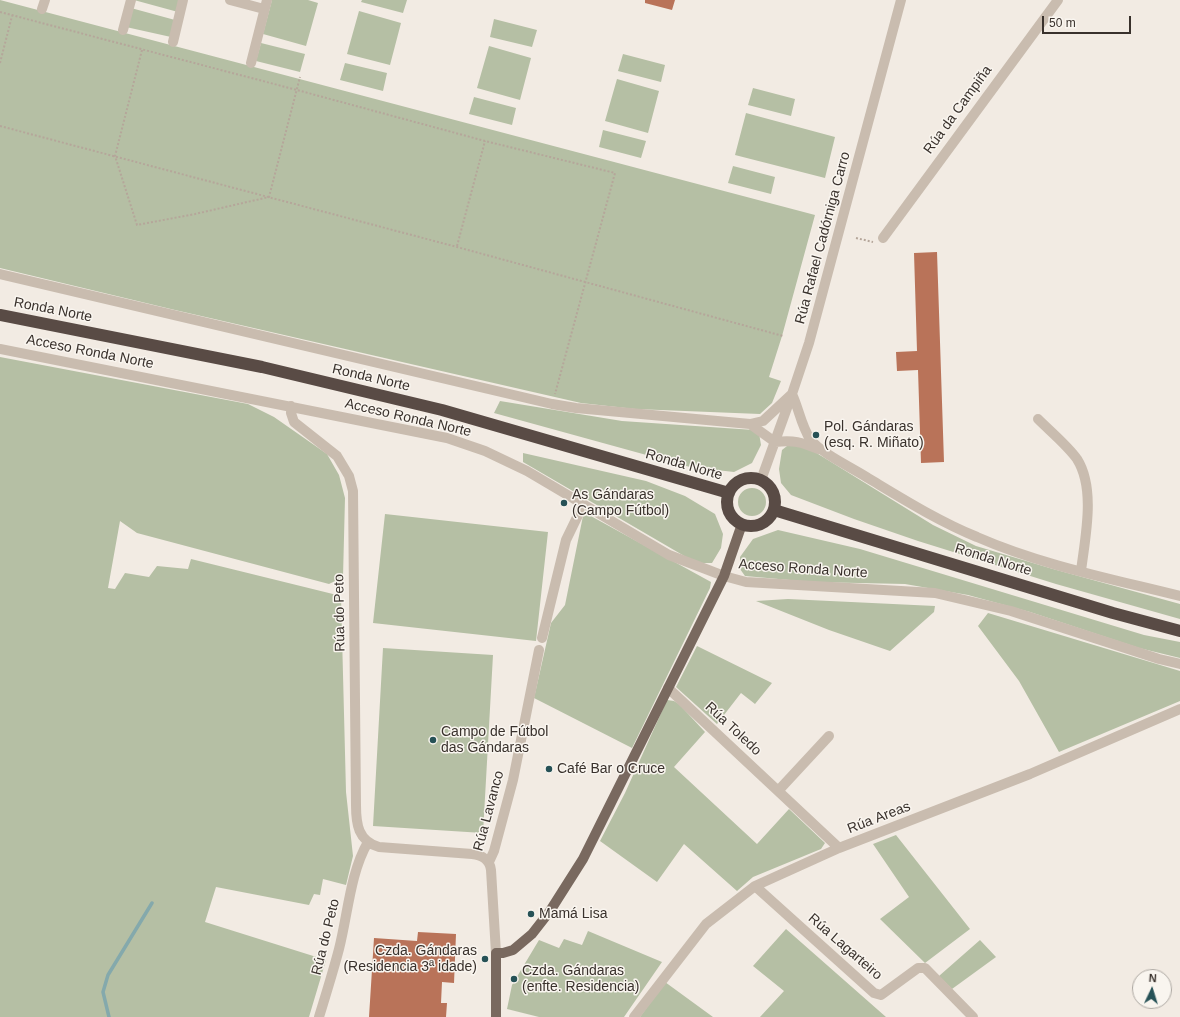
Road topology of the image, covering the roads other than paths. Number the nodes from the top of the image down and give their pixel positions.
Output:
1 (131, 0) edge
2 (183, 0) edge
3 (230, 0) edge
4 (901, 0) edge
5 (1058, 0) edge
6 (266, 4) edge
7 (123, 30) dead end
8 (173, 42) dead end
9 (251, 63) dead end
10 (883, 238) road end
11 (0, 274) edge
12 (0, 315) edge
13 (0, 349) edge
14 (792, 394) junction
15 (291, 406) junction
16 (1038, 419) dead end
17 (750, 424) junction
18 (775, 442) junction
19 (827, 453) junction
20 (760, 480) junction
21 (729, 493) junction
22 (583, 504) junction
23 (774, 510) junction
24 (742, 524) junction
25 (1081, 571) junction
26 (724, 576) junction
27 (1180, 596) edge
28 (1180, 631) edge
29 (542, 638) dead end
30 (539, 650) dead end
31 (1180, 664) edge
32 (668, 688) junction
33 (1180, 709) edge
34 (829, 736) dead end
35 (778, 791) junction
36 (368, 842) junction
37 (839, 848) junction
38 (490, 864) junction
39 (754, 886) junction
40 (496, 953) junction
41 (319, 1017) edge
42 (496, 1017) edge
43 (634, 1017) edge
44 (973, 1017) edge

1 - 7 street
2 - 8 street
3 - 6 street
4 - 14 street, Rúa Rafael Cadórniga Carro
5 - 10 street, Rúa da Campiña
6 - 9 street
11 - 17 street
12 - 21 highway, Ronda Norte
13 - 15 street, Acceso Ronda Norte
14 - 17 street
14 - 18 street, Rúa Rafael Cadórniga Carro
14 - 19 street
15 - 22 street, Acceso Ronda Norte
15 - 36 street, Rúa do Peto
16 - 25 street
17 - 18 street
18 - 19 street
18 - 20 street, Rúa Rafael Cadórniga Carro
19 - 25 street
20 - 21 highway, Ronda Norte
20 - 23 highway
21 - 24 highway, Ronda Norte
22 - 26 street, Acceso Ronda Norte
22 - 29 street
23 - 24 highway
23 - 28 highway, Ronda Norte
24 - 26 main road
25 - 27 street
26 - 31 street, Acceso Ronda Norte
26 - 32 main road
30 - 38 street, Rúa Lavanco
32 - 35 street, Rúa Toledo
32 - 40 main road
33 - 37 street, Rúa Areas
34 - 35 street
35 - 37 street, Rúa Toledo
36 - 38 street
36 - 41 street, Rúa do Peto
37 - 39 street, Rúa Areas
38 - 40 street
39 - 43 street, Rúa Areas
39 - 44 street, Rúa Lagarteiro
40 - 42 main road

